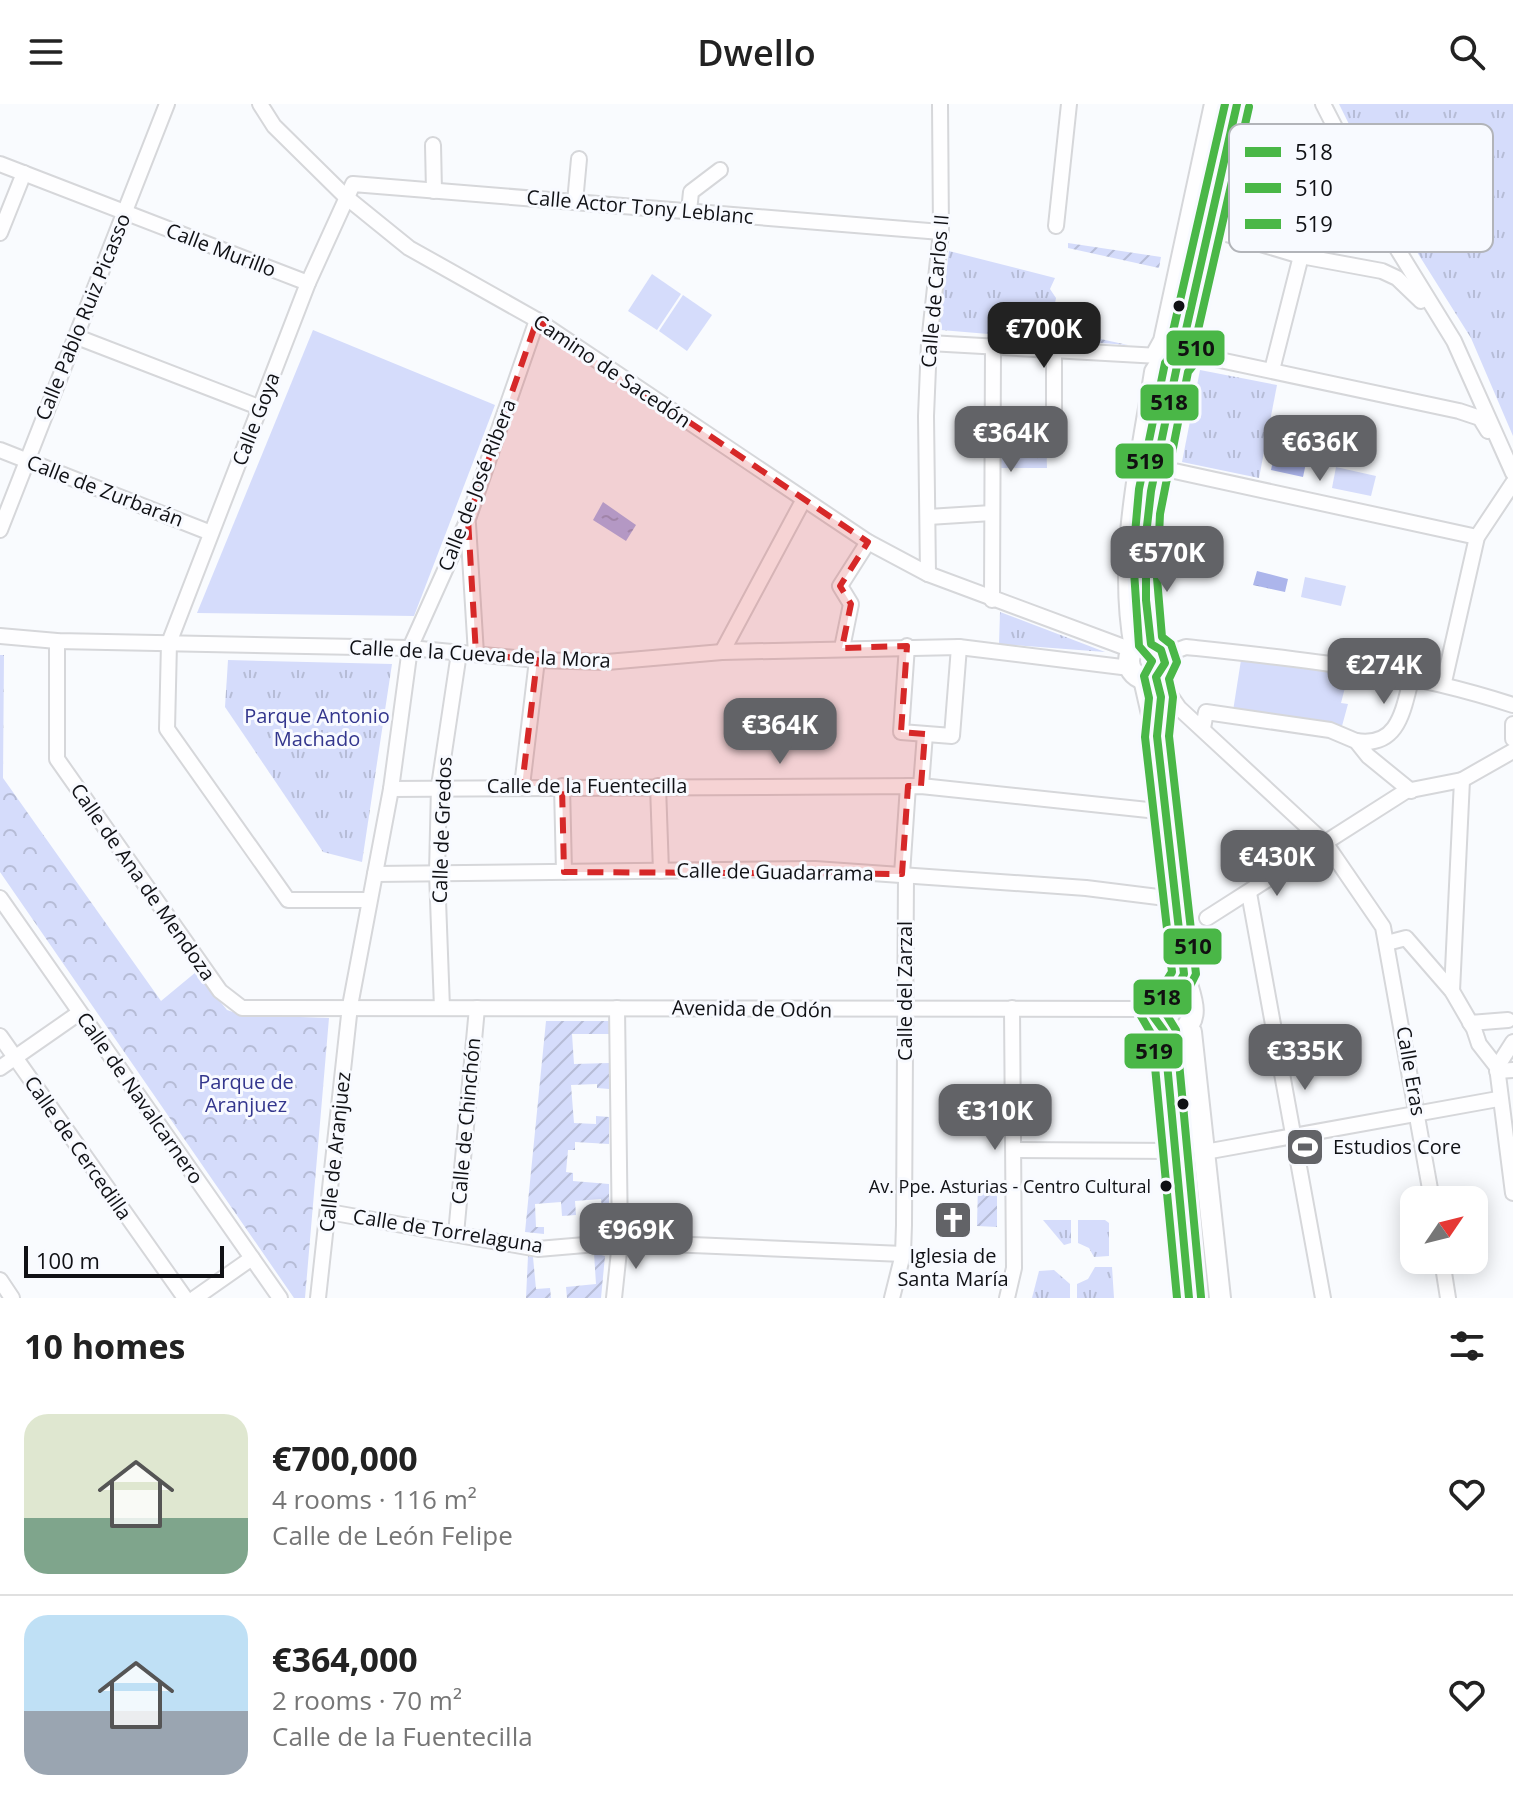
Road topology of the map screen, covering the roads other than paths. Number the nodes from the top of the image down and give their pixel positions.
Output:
1 (260, 104) edge
2 (940, 104) edge
3 (1069, 104) edge
4 (1215, 104) edge
5 (1237, 104) edge
6 (1323, 104) edge
7 (164, 105) edge
8 (1233, 124) edge
9 (1333, 124) edge
10 (1229, 141) edge
11 (433, 145) dead end
12 (579, 159) dead end
13 (0, 164) edge
14 (720, 170) dead end
15 (24, 173) junction
16 (434, 191) junction
17 (346, 197) junction
18 (575, 202) junction
19 (689, 211) junction
20 (125, 212) junction
21 (1056, 226) dead end
22 (1210, 229) junction
23 (941, 232) junction
24 (0, 233) edge
25 (1229, 235) edge
26 (1288, 252) edge
27 (1399, 252) edge
28 (1301, 256) junction
29 (308, 283) junction
30 (537, 320) junction
31 (77, 337) junction
32 (1454, 341) junction
33 (929, 343) junction
34 (993, 349) junction
35 (1054, 351) junction
36 (1172, 354) junction
37 (1272, 370) junction
38 (261, 408) junction
39 (1054, 426) dead end
40 (0, 450) edge
41 (1507, 459) junction
42 (25, 460) junction
43 (1156, 467) junction
44 (1513, 473) edge
45 (1513, 483) edge
46 (804, 499) junction
47 (992, 513) junction
48 (928, 517) junction
49 (468, 519) junction
50 (0, 530) edge
51 (211, 533) junction
52 (1477, 537) junction
53 (868, 542) junction
54 (928, 574) junction
55 (992, 600) junction
56 (0, 636) edge
57 (57, 641) junction
58 (169, 643) junction
59 (907, 646) junction
60 (959, 647) junction
61 (410, 648) junction
62 (842, 648) junction
63 (722, 652) junction
64 (459, 653) junction
65 (476, 654) junction
66 (537, 660) junction
67 (1146, 662) junction
68 (1412, 676) junction
69 (1444, 682) junction
70 (1513, 705) edge
71 (1179, 708) junction
72 (1159, 714) junction
73 (1513, 724) edge
74 (1203, 728) junction
75 (925, 734) junction
76 (1157, 736) junction
77 (1513, 739) edge
78 (1356, 741) junction
79 (1513, 751) edge
80 (1462, 780) junction
81 (439, 786) junction
82 (522, 786) junction
83 (562, 786) junction
84 (658, 786) junction
85 (915, 786) junction
86 (391, 789) junction
87 (1411, 791) junction
88 (1167, 812) junction
89 (1326, 844) junction
90 (661, 871) junction
91 (564, 872) junction
92 (437, 873) junction
93 (375, 874) junction
94 (904, 874) junction
95 (1249, 893) junction
96 (0, 898) edge
97 (1174, 899) junction
98 (369, 900) junction
99 (1207, 918) dead end
100 (1387, 943) junction
101 (1179, 983) junction
102 (1452, 991) junction
103 (350, 1006) junction
104 (442, 1008) junction
105 (477, 1008) junction
106 (617, 1008) junction
107 (1012, 1008) junction
108 (1153, 1009) junction
109 (905, 1011) junction
110 (79, 1013) junction
111 (1511, 1021) edge
112 (1472, 1026) junction
113 (1187, 1028) junction
114 (1164, 1031) junction
115 (0, 1036) edge
116 (1513, 1042) edge
117 (15, 1058) junction
118 (0, 1068) edge
119 (1497, 1069) junction
120 (1513, 1070) edge
121 (1498, 1099) junction
122 (1419, 1116) junction
123 (1293, 1136) junction
124 (1014, 1150) junction
125 (1175, 1151) junction
126 (1205, 1152) junction
127 (1430, 1186) edge
128 (1513, 1193) edge
129 (329, 1212) junction
130 (456, 1234) junction
131 (620, 1242) junction
132 (903, 1254) junction
133 (252, 1258) junction
134 (1444, 1274) edge
135 (0, 1280) edge
136 (12, 1298) edge
137 (185, 1298) edge
138 (195, 1298) edge
139 (280, 1298) edge
140 (318, 1298) edge
141 (614, 1298) edge
142 (892, 1298) edge
143 (1007, 1298) edge
144 (1189, 1298) edge
145 (1220, 1298) edge
146 (1323, 1298) edge
147 (1448, 1298) edge

1 - 17 street, Camino de Sacedón
2 - 23 street, Calle de Carlos II
3 - 21 street
4 - 36 street
5 - 8 street
6 - 9 street
7 - 20 street, Calle Pablo Ruiz Picasso
10 - 22 street
11 - 16 street
12 - 18 street
13 - 15 street, Calle Murillo
14 - 19 street
15 - 20 street, Calle Murillo
15 - 24 street
16 - 17 street, Calle Actor Tony Leblanc
16 - 18 street, Calle Actor Tony Leblanc
17 - 29 street, Calle Goya
17 - 30 street, Camino de Sacedón
18 - 19 street, Calle Actor Tony Leblanc
19 - 23 street, Calle Actor Tony Leblanc
20 - 29 street, Calle Murillo
20 - 31 street, Calle Pablo Ruiz Picasso
22 - 25 street
22 - 36 street
23 - 33 street, Calle de Carlos II
26 - 28 street
27 - 32 street
28 - 32 street
28 - 37 street
29 - 38 street, Calle Goya
30 - 46 street, Camino de Sacedón
30 - 49 street, Calle de José Ribera
31 - 38 street
31 - 42 street, Calle Pablo Ruiz Picasso
32 - 41 street
33 - 34 street
33 - 48 street, Calle de Carlos II
34 - 35 street
34 - 47 street
35 - 36 street
35 - 39 street
36 - 37 street
36 - 43 street
36 - 67 street
37 - 41 street
38 - 51 street, Calle Goya
40 - 42 street, Calle de Zurbarán
41 - 44 street
42 - 50 street, Calle Pablo Ruiz Picasso
42 - 51 street, Calle de Zurbarán
43 - 52 street
43 - 67 street
45 - 52 street
46 - 53 street, Camino de Sacedón
46 - 63 street
47 - 48 street
47 - 55 street
48 - 54 street, Calle de Carlos II
49 - 61 street, Calle de José Ribera
49 - 65 street
51 - 58 street, Calle Goya
52 - 69 street
53 - 54 street, Camino de Sacedón
53 - 62 street
54 - 55 street, Camino de Sacedón
55 - 67 street, Camino de Sacedón
56 - 57 street, Calle de la Cueva de la Mora
57 - 58 street, Calle de la Cueva de la Mora
57 - 103 street, Calle de Ana de Mendoza
58 - 61 street, Calle de la Cueva de la Mora
58 - 98 street, Calle Goya
59 - 60 street, Calle de la Cueva de la Mora
59 - 62 street, Calle de la Cueva de la Mora
59 - 75 street
60 - 67 street, Calle de la Cueva de la Mora
60 - 75 street
61 - 64 street, Calle de la Cueva de la Mora
61 - 86 street, Calle de José Ribera
62 - 63 street, Calle de la Cueva de la Mora
63 - 66 street, Calle de la Cueva de la Mora
64 - 65 street, Calle de la Cueva de la Mora
64 - 81 street, Calle de Gredos
65 - 66 street, Calle de la Cueva de la Mora
66 - 82 street
67 - 68 street
67 - 71 street, Calle Eras
67 - 72 street
67 - 76 street
68 - 69 street
68 - 78 street
69 - 70 street
71 - 72 street
71 - 74 street, Calle Eras
72 - 76 street
73 - 77 street
74 - 78 street
74 - 89 street, Calle Eras
75 - 85 street, Calle del Zarzal
76 - 88 street
78 - 87 street
79 - 80 street
80 - 87 street
80 - 102 street
81 - 82 street, Calle de la Fuentecilla
81 - 86 street, Calle de la Fuentecilla
81 - 92 street, Calle de Gredos
82 - 83 street, Calle de la Fuentecilla
83 - 84 street, Calle de la Fuentecilla
83 - 91 street
84 - 85 street, Calle de la Fuentecilla
84 - 90 street
85 - 88 street, Calle de la Fuentecilla
85 - 94 street, Calle del Zarzal
86 - 93 street, Calle de Aranjuez
87 - 89 street
88 - 97 street
89 - 95 street
89 - 100 street, Calle Eras
90 - 91 street, Calle de Guadarrama
90 - 94 street, Calle de Guadarrama
91 - 92 street, Calle de Guadarrama
92 - 93 street, Calle de Guadarrama
92 - 104 street, Calle de Gredos
93 - 98 street, Calle de Aranjuez
94 - 97 street, Calle de Guadarrama
94 - 109 street, Calle del Zarzal
95 - 99 street
95 - 123 street
96 - 110 street, Calle de Navalcarnero
97 - 101 street
98 - 103 street, Calle de Aranjuez
100 - 102 street
100 - 122 street, Calle Eras
101 - 108 street
101 - 113 street
102 - 112 street
103 - 104 street, Avenida de Odón
103 - 129 street, Calle de Aranjuez
104 - 105 street, Avenida de Odón
105 - 106 street, Avenida de Odón
105 - 130 street, Calle de Chinchón
106 - 109 street, Avenida de Odón
106 - 131 street
107 - 108 street, Avenida de Odón
107 - 109 street, Avenida de Odón
107 - 124 street
108 - 114 street
109 - 132 street, Calle del Zarzal
110 - 117 street
110 - 133 street, Calle de Navalcarnero
111 - 112 street
112 - 119 street
113 - 114 street
113 - 126 street
114 - 125 street
115 - 117 street, Calle de Cercedilla
116 - 119 street
117 - 118 street
117 - 137 street, Calle de Cercedilla
119 - 120 street
119 - 121 street
121 - 122 street
121 - 128 street
122 - 123 street
122 - 127 street, Calle Eras
123 - 126 street
123 - 146 street
124 - 125 street
124 - 143 street
125 - 144 street
126 - 145 street
129 - 130 street, Calle de Torrelaguna
129 - 140 street, Calle de Aranjuez
130 - 131 street, Calle de Torrelaguna
131 - 132 street, Calle de Torrelaguna
131 - 141 street
132 - 142 street, Calle del Zarzal
133 - 138 street
133 - 139 street, Calle de Navalcarnero
134 - 147 street
135 - 136 street

